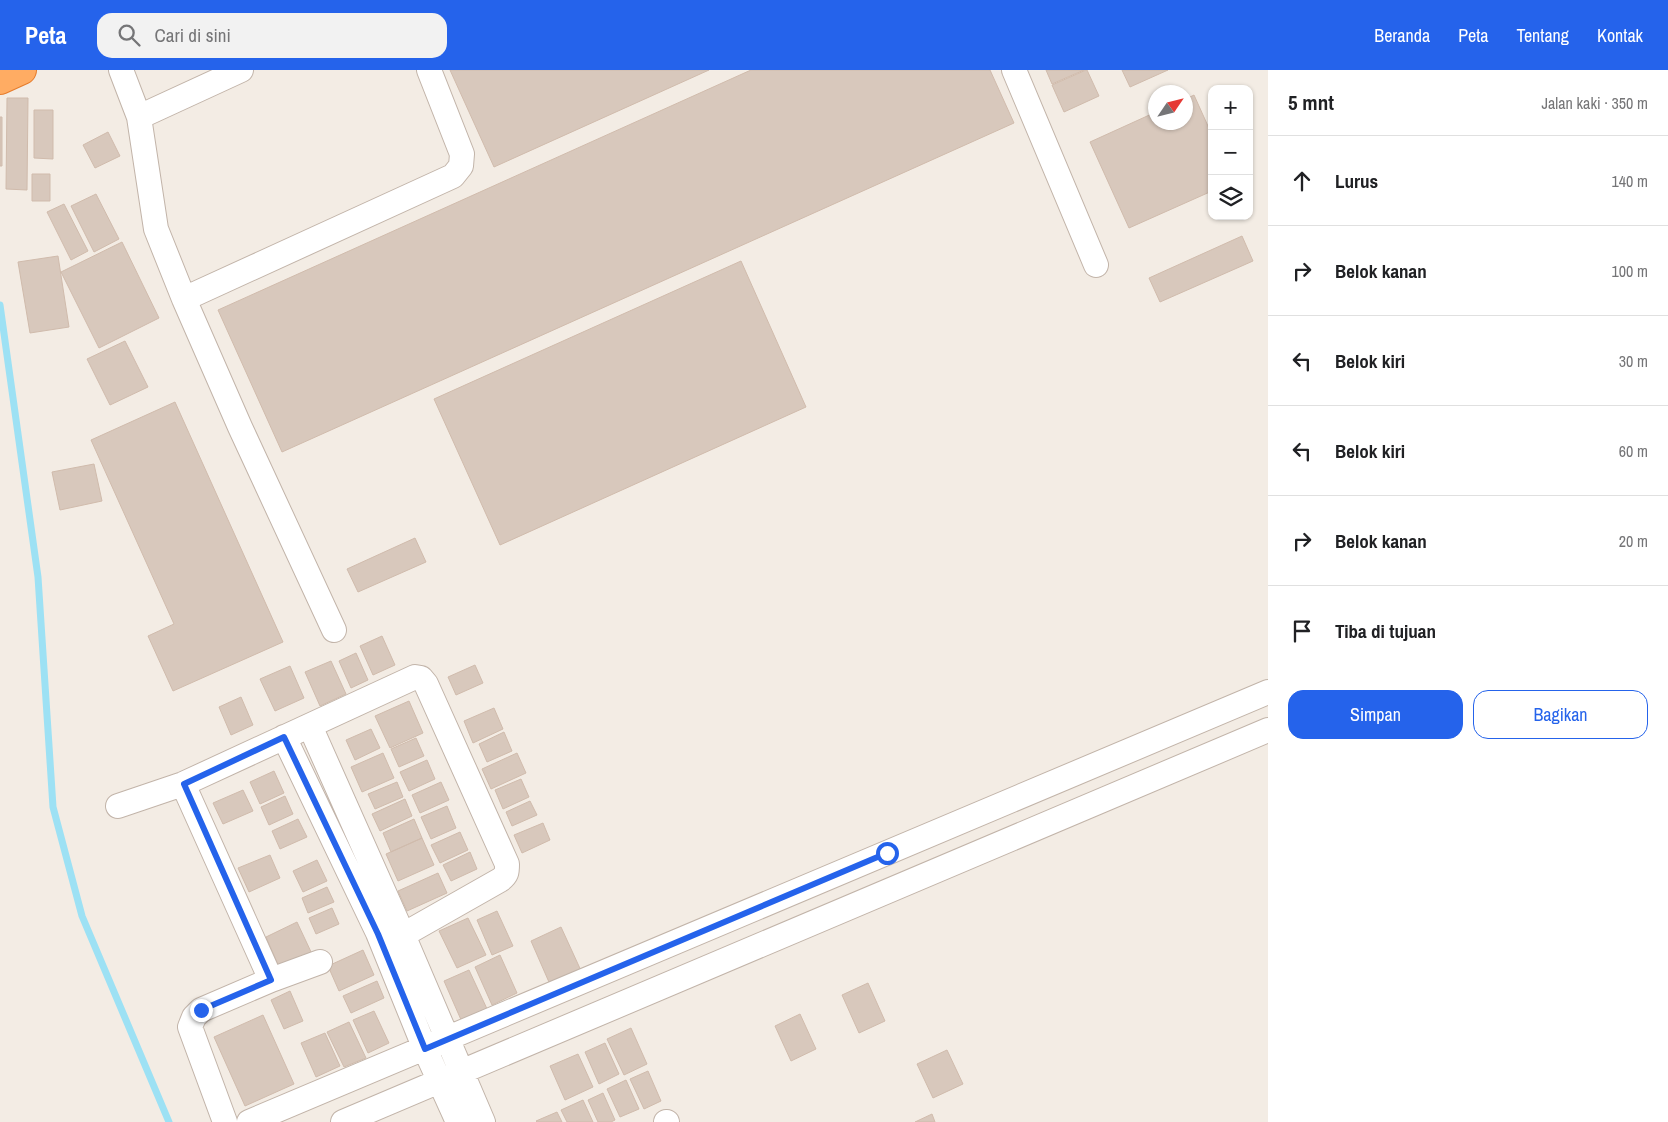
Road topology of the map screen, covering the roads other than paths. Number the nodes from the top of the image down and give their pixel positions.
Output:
1 (22, 70) edge
2 (120, 70) edge
3 (240, 70) edge
4 (429, 70) edge
5 (1014, 70) edge
6 (0, 80) edge
7 (140, 117) junction
8 (1096, 265) dead end
9 (184, 300) junction
10 (334, 630) dead end
11 (1268, 692) edge
12 (310, 726) junction
13 (1268, 730) edge
14 (284, 737) junction
15 (184, 784) junction
16 (118, 806) dead end
17 (887, 853) junction
18 (901, 885) junction
19 (403, 935) junction
20 (320, 962) dead end
21 (271, 980) junction
22 (448, 1039) junction
23 (425, 1049) junction
24 (461, 1071) junction
25 (441, 1081) junction
26 (225, 1122) edge
27 (249, 1122) edge
28 (343, 1122) edge
29 (458, 1122) edge
30 (483, 1122) edge

1 - 6 highway
2 - 7 street
3 - 7 street
4 - 9 street
5 - 8 street
7 - 9 street
9 - 10 street
11 - 17 street
12 - 14 street
12 - 19 street
12 - 19 street
13 - 18 street
14 - 15 street
14 - 23 street
15 - 16 street
15 - 21 street
17 - 18 street
17 - 22 street
18 - 24 street
19 - 22 street
20 - 21 street
21 - 26 street
22 - 23 street
22 - 24 street
23 - 25 street
23 - 27 street
24 - 25 street
24 - 30 street
25 - 28 street
25 - 29 street

